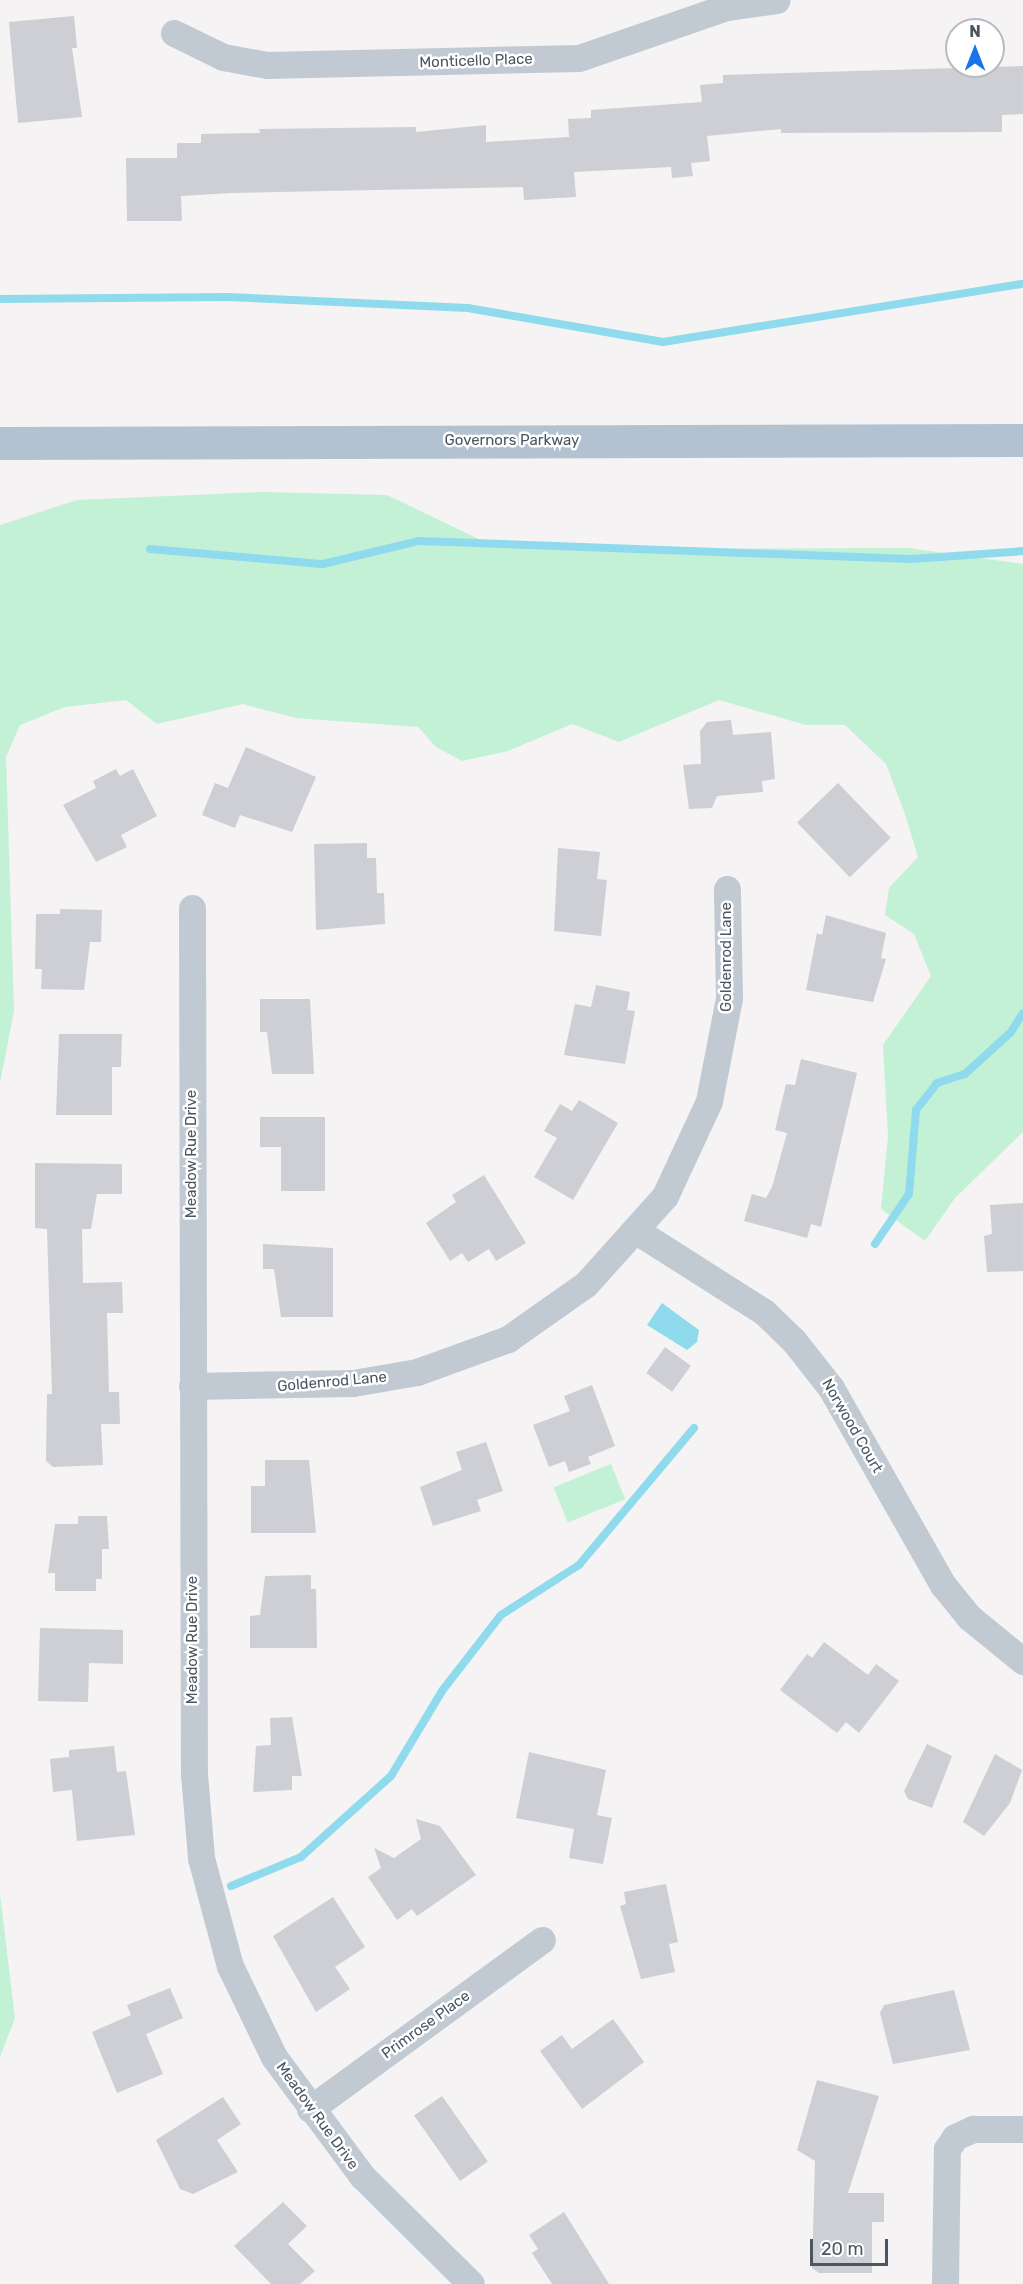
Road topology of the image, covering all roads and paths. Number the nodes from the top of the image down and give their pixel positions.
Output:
1 (777, 0) edge
2 (174, 33) dead end
3 (1023, 440) edge
4 (0, 443) edge
5 (727, 889) dead end
6 (192, 908) dead end
7 (638, 1232) junction
8 (192, 1386) junction
9 (1023, 1661) edge
10 (542, 1940) dead end
11 (310, 2109) junction
12 (1023, 2128) edge
13 (471, 2284) edge
14 (945, 2284) edge

1 - 2 street, Monticello Place
3 - 4 main road, Governors Parkway
5 - 7 street, Goldenrod Lane
6 - 8 street, Meadow Rue Drive
7 - 8 street, Goldenrod Lane
7 - 9 street, Norwood Court
8 - 11 street, Meadow Rue Drive
10 - 11 street, Primrose Place
11 - 13 street, Meadow Rue Drive
12 - 14 street

